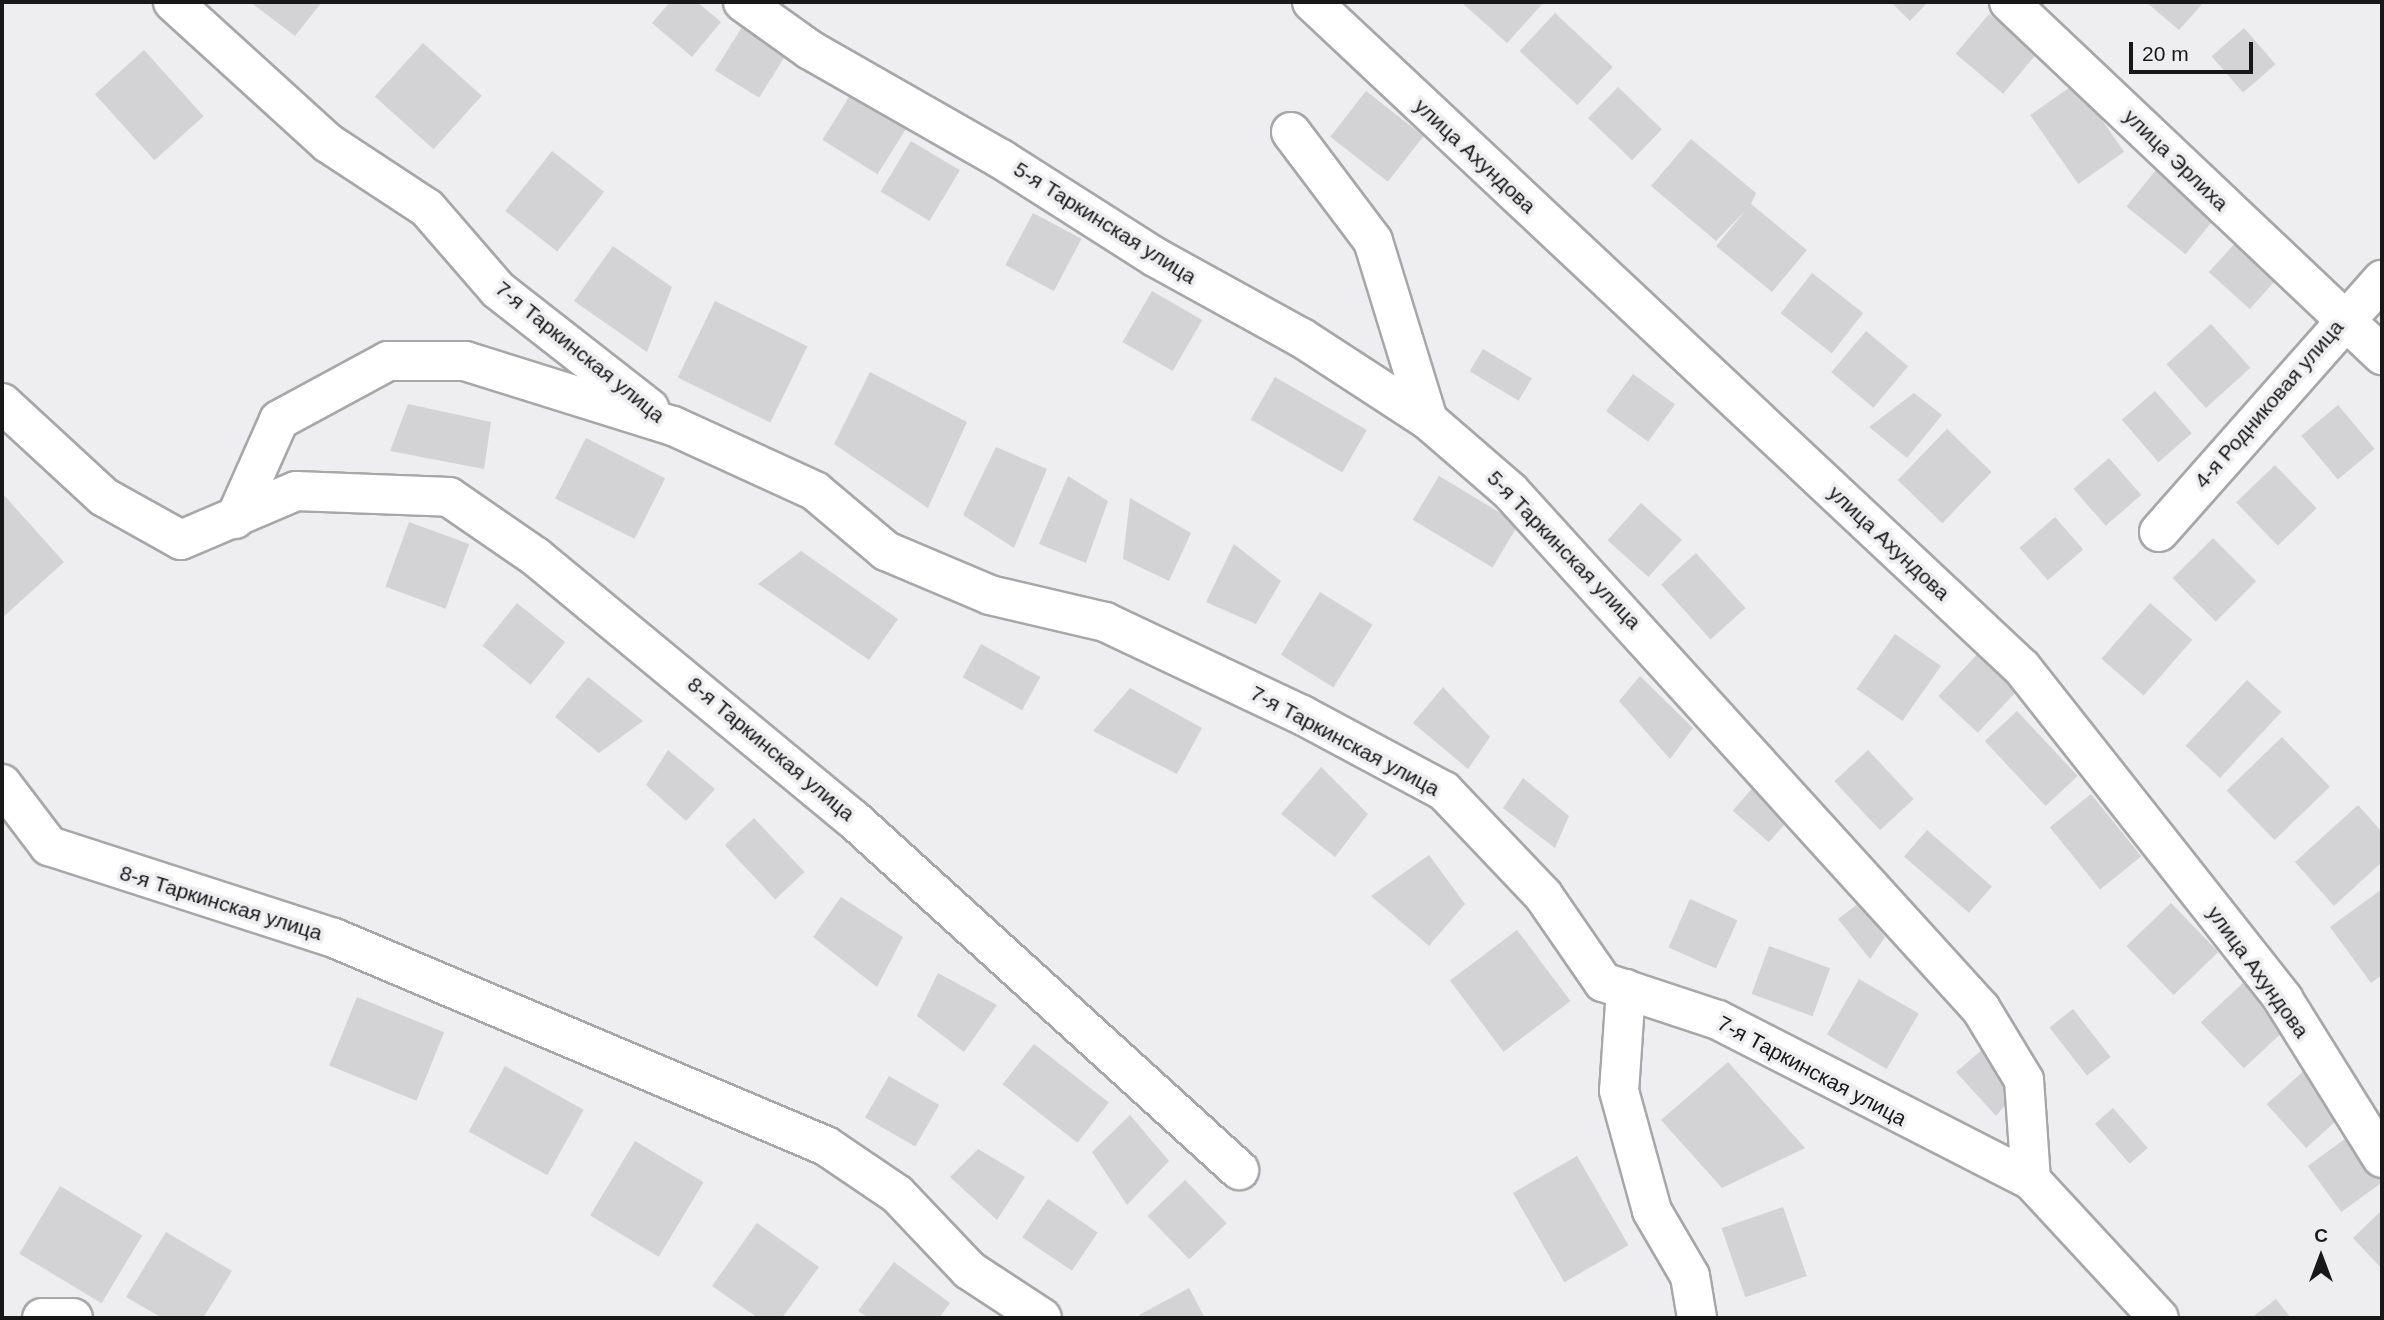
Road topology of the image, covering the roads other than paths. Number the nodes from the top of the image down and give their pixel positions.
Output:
1 (173, 2) edge
2 (743, 2) edge
3 (1312, 2) edge
4 (2009, 2) edge
5 (1291, 132) dead end
6 (2382, 280) edge
7 (2343, 318) junction
8 (2382, 355) edge
9 (2, 403) edge
10 (1428, 420) junction
11 (673, 426) junction
12 (235, 519) junction
13 (2160, 532) dead end
14 (2, 785) edge
15 (1626, 989) junction
16 (2382, 1158) edge
17 (1239, 1170) dead end
18 (2031, 1180) junction
19 (42, 1318) edge
20 (73, 1318) edge
21 (1042, 1318) edge
22 (1697, 1318) edge
23 (2159, 1318) edge

1 - 11 street, 7-я Таркинская улица
2 - 10 street, 5-я Таркинская улица
3 - 16 street, улица Ахундова
4 - 7 street, улица Эрлиха
5 - 10 street
6 - 7 street, 4-я Родниковая улица
7 - 8 street, улица Эрлиха
7 - 13 street, 4-я Родниковая улица
9 - 12 street
10 - 18 street, 5-я Таркинская улица
11 - 12 street, 7-я Таркинская улица
11 - 15 street, 7-я Таркинская улица
12 - 17 street, 8-я Таркинская улица
14 - 21 street, 8-я Таркинская улица
15 - 18 street, 7-я Таркинская улица
15 - 22 street
18 - 23 street
19 - 20 street

